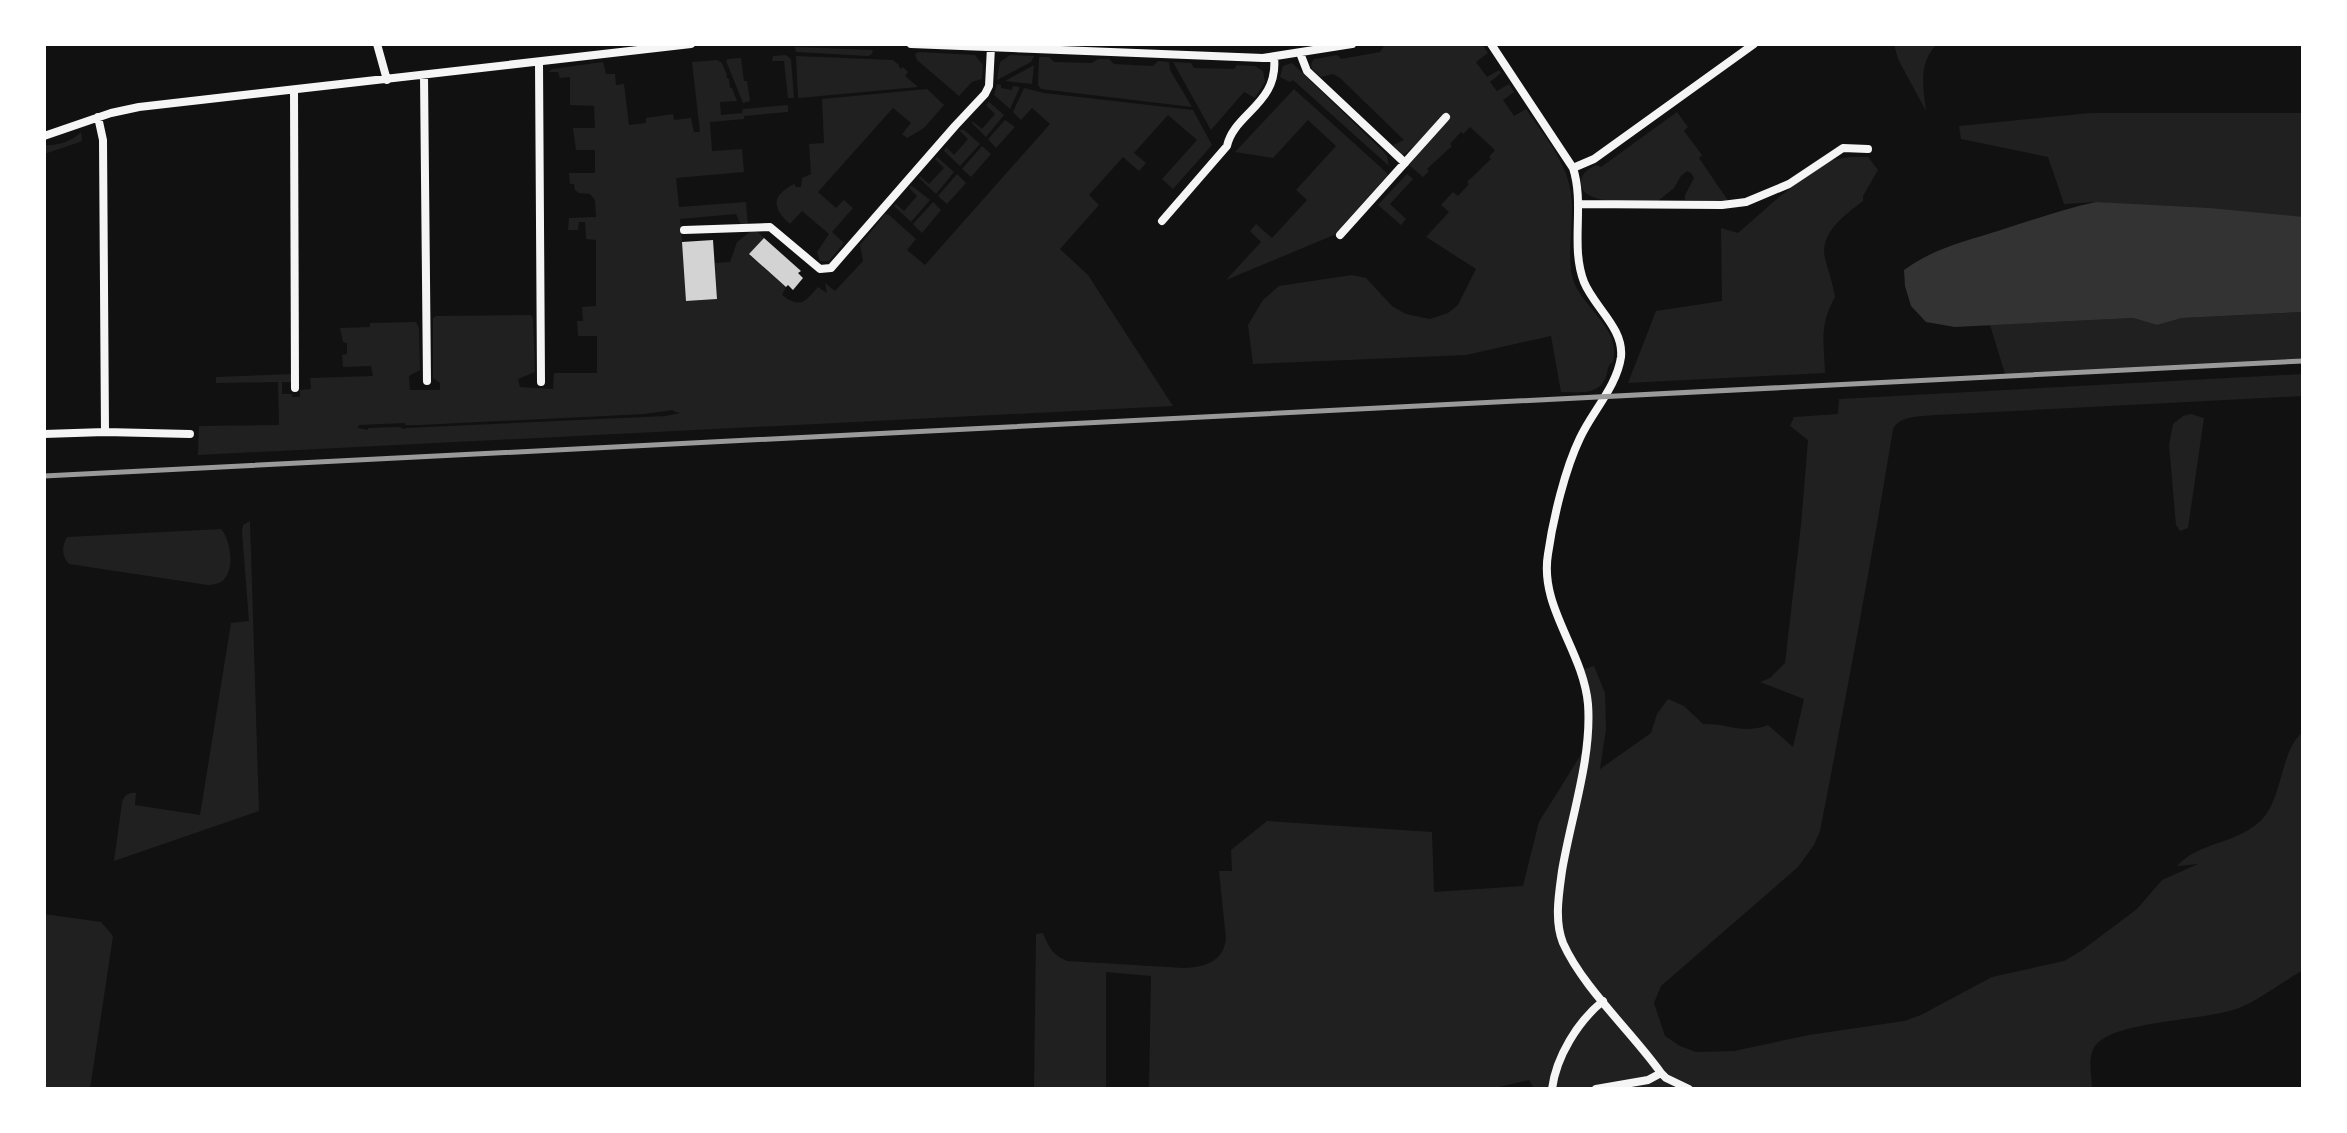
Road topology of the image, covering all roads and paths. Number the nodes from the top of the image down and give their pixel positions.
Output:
1 (377, 44) edge
2 (691, 44) edge
3 (911, 44) edge
4 (1352, 44) edge
5 (1491, 44) edge
6 (1754, 44) edge
7 (991, 47) junction
8 (1072, 47) edge
9 (1300, 53) junction
10 (1274, 57) junction
11 (539, 62) junction
12 (424, 75) junction
13 (387, 80) junction
14 (294, 90) junction
15 (98, 117) junction
16 (1446, 117) dead end
17 (44, 136) edge
18 (1868, 149) dead end
19 (1405, 163) junction
20 (1573, 168) junction
21 (1578, 204) junction
22 (1162, 221) dead end
23 (684, 230) dead end
24 (1340, 235) dead end
25 (427, 381) dead end
26 (541, 382) dead end
27 (295, 388) dead end
28 (105, 432) junction
29 (44, 434) edge
30 (190, 434) dead end
31 (1603, 1001) junction
32 (1661, 1073) junction
33 (1552, 1089) edge
34 (1596, 1089) edge
35 (1689, 1089) edge

1 - 13 street
2 - 11 street
3 - 7 street
4 - 9 street
5 - 20 street
6 - 20 street
7 - 8 street
7 - 23 street
8 - 10 street
9 - 10 street
9 - 19 street
10 - 22 street
11 - 12 street
11 - 26 street
12 - 13 street
12 - 25 street
13 - 14 street
14 - 15 street
14 - 27 street
15 - 17 street
15 - 28 street
16 - 19 street
18 - 21 street
19 - 24 street
20 - 21 street
21 - 31 street
28 - 29 street
28 - 30 street
31 - 32 street
31 - 33 street
32 - 34 street
32 - 35 street

